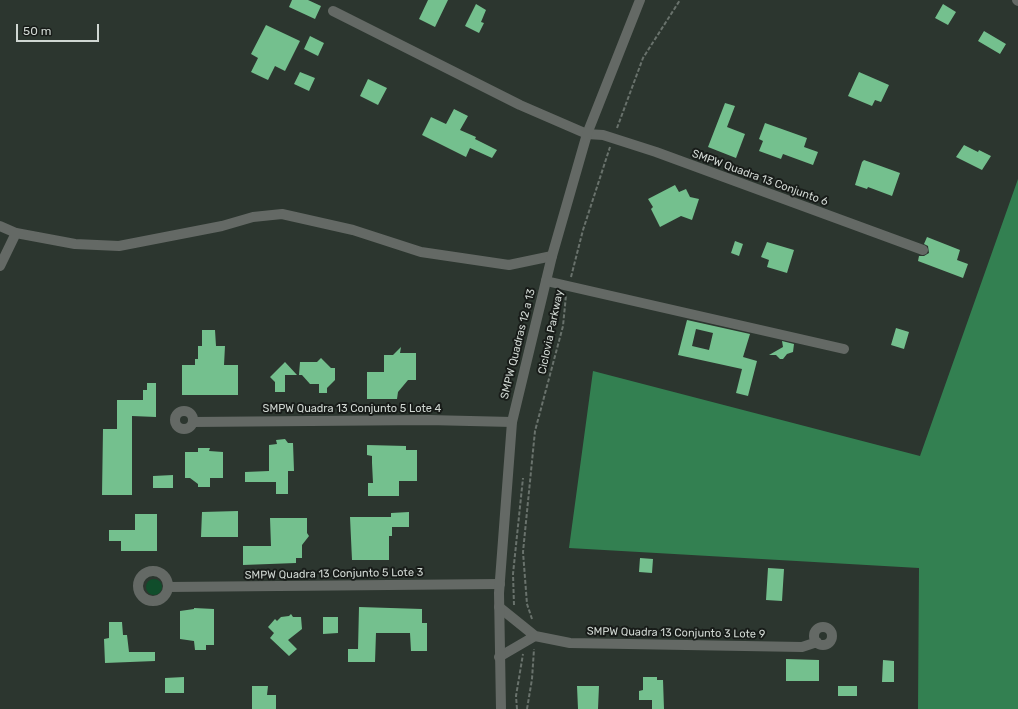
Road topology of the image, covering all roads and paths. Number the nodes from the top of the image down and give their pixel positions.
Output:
1 (640, 0) edge
2 (680, 0) edge
3 (333, 11) dead end
4 (587, 134) junction
5 (613, 138) junction
6 (0, 226) edge
7 (16, 233) junction
8 (0, 250) edge
9 (923, 250) dead end
10 (552, 256) junction
11 (0, 266) edge
12 (546, 281) junction
13 (569, 285) junction
14 (844, 349) dead end
15 (193, 422) dead end
16 (512, 422) junction
17 (522, 478) dead end
18 (500, 584) junction
19 (168, 587) dead end
20 (499, 607) junction
21 (514, 618) junction
22 (535, 636) junction
23 (817, 642) dead end
24 (521, 645) junction
25 (499, 657) junction
26 (501, 709) edge
27 (517, 709) edge
28 (527, 709) edge

1 - 4 street, SMPW Quadras 12 a 13
2 - 5 path, Ciclovia Parkway
3 - 4 street, SMPW Quadra 13 Conjunto 6
4 - 5 street, SMPW Quadra 13 Conjunto 6
4 - 10 street, SMPW Quadras 12 a 13
5 - 9 street, SMPW Quadra 13 Conjunto 6
5 - 13 path, Ciclovia Parkway
6 - 7 street
7 - 8 street
7 - 10 street
7 - 11 street
10 - 12 street, SMPW Quadras 12 a 13
12 - 13 street
12 - 16 street, SMPW Quadras 12 a 13
13 - 14 street
13 - 22 path, Ciclovia Parkway
15 - 16 street, SMPW Quadra 13 Conjunto 5 Lote 4
16 - 18 street, SMPW Quadras 12 a 13
17 - 21 path
18 - 19 street, SMPW Quadra 13 Conjunto 5 Lote 3
18 - 20 street, SMPW Quadras 12 a 13
20 - 21 street
20 - 25 street, SMPW Quadras 12 a 13
21 - 22 street
22 - 23 street, SMPW Quadra 13 Conjunto 3 Lote 9
22 - 24 street
22 - 28 path, Ciclovia Parkway
24 - 25 street
24 - 27 path
25 - 26 street, SMPW Quadras 12 a 13

